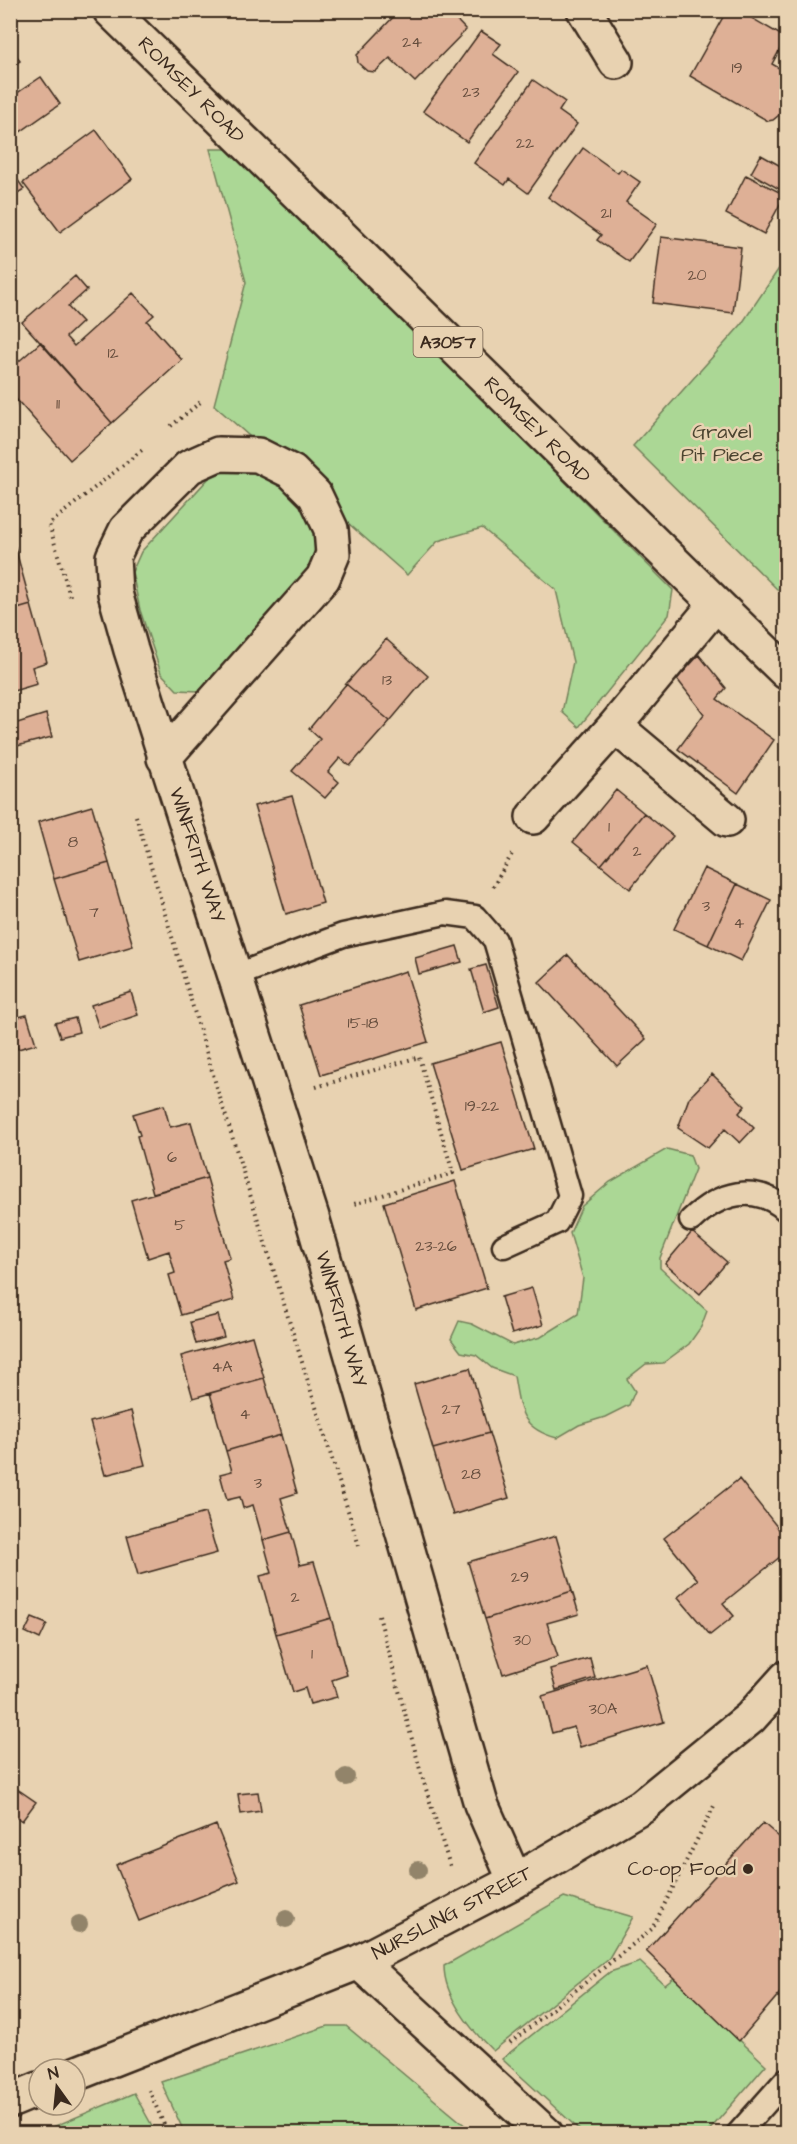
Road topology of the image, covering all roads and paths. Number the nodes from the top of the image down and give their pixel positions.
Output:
1 (110, 10) edge
2 (584, 10) edge
3 (616, 62) dead end
4 (715, 605) junction
5 (786, 672) edge
6 (615, 726) junction
7 (164, 758) junction
8 (533, 817) joint
9 (727, 820) dead end
10 (475, 917) junction
11 (237, 975) junction
12 (274, 1099) junction
13 (786, 1210) edge
14 (312, 1217) junction
15 (692, 1220) dead end
16 (504, 1246) dead end
17 (786, 1678) edge
18 (717, 1800) dead end
19 (515, 1881) junction
20 (359, 1962) junction
21 (506, 2047) dead end
22 (87, 2069) edge
23 (786, 2080) edge
24 (27, 2094) edge
25 (10, 2101) edge
26 (546, 2133) edge
27 (738, 2133) edge

1 - 4 street, ROMSEY ROAD / A3057
2 - 3 street
4 - 5 street, ROMSEY ROAD / A3057
4 - 6 street
6 - 8 street
6 - 9 street
7 - 7 street, WINFRITH WAY
7 - 11 street, WINFRITH WAY
8 - 10 path
10 - 11 lane
10 - 16 lane
11 - 12 street, WINFRITH WAY
12 - 14 street, WINFRITH WAY
12 - 14 path
13 - 15 lane
14 - 19 street, WINFRITH WAY
17 - 19 street, NURSLING STREET
18 - 21 path
19 - 20 street, NURSLING STREET
20 - 22 street, NURSLING STREET
20 - 26 street
23 - 27 lane
24 - 25 street

